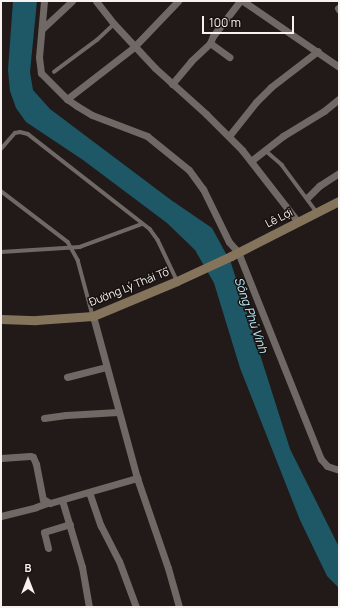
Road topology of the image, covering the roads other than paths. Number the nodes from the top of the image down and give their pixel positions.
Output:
1 (44, 1) edge
2 (72, 1) edge
3 (96, 1) edge
4 (178, 1) edge
5 (240, 1) edge
6 (243, 1) edge
7 (114, 24) junction
8 (42, 29) junction
9 (210, 44) junction
10 (134, 47) junction
11 (318, 51) junction
12 (229, 57) dead end
13 (339, 67) edge
14 (54, 72) dead end
15 (172, 84) junction
16 (339, 98) edge
17 (67, 99) junction
18 (229, 136) junction
19 (1, 149) edge
20 (264, 150) junction
21 (251, 161) junction
22 (339, 173) edge
23 (1, 191) edge
24 (308, 197) junction
25 (339, 201) edge
26 (317, 212) junction
27 (298, 222) junction
28 (142, 224) junction
29 (72, 248) junction
30 (1, 252) edge
31 (234, 254) junction
32 (193, 274) joint
33 (177, 281) junction
34 (93, 316) junction
35 (1, 319) edge
36 (106, 367) junction
37 (67, 377) dead end
38 (118, 412) junction
39 (44, 418) dead end
40 (1, 458) edge
41 (339, 470) edge
42 (137, 478) junction
43 (89, 492) junction
44 (62, 500) junction
45 (47, 502) junction
46 (1, 516) edge
47 (70, 524) junction
48 (48, 548) dead end
49 (89, 607) edge
50 (136, 607) edge
51 (179, 607) edge

1 - 8 street
2 - 8 street
3 - 7 street
4 - 10 street
5 - 9 street
6 - 11 street
7 - 10 street
7 - 14 lane
8 - 17 street
9 - 12 street
9 - 15 street
10 - 15 street
10 - 17 street
11 - 13 street
11 - 18 street
15 - 18 street
16 - 20 street
17 - 31 street
18 - 21 street
19 - 28 lane
20 - 21 street
20 - 24 lane
21 - 27 street
22 - 24 street
23 - 29 lane
24 - 26 lane
25 - 26 main road, Lê Lợi
26 - 27 main road, Lê Lợi
27 - 31 main road, Lê Lợi
28 - 29 lane
28 - 33 lane
29 - 30 lane
29 - 34 lane
31 - 32 main road, Lê Lợi
31 - 41 street
32 - 33 main road, Đường Lý Thái Tổ
33 - 34 main road, Đường Lý Thái Tổ
34 - 35 main road, Đường Lý Thái Tổ
34 - 36 street
36 - 37 street
36 - 38 street
38 - 39 street
38 - 42 street
40 - 45 street
42 - 43 street
42 - 51 street
43 - 44 street
43 - 50 street
44 - 45 street
44 - 47 street
45 - 46 street
47 - 48 street
47 - 49 street

